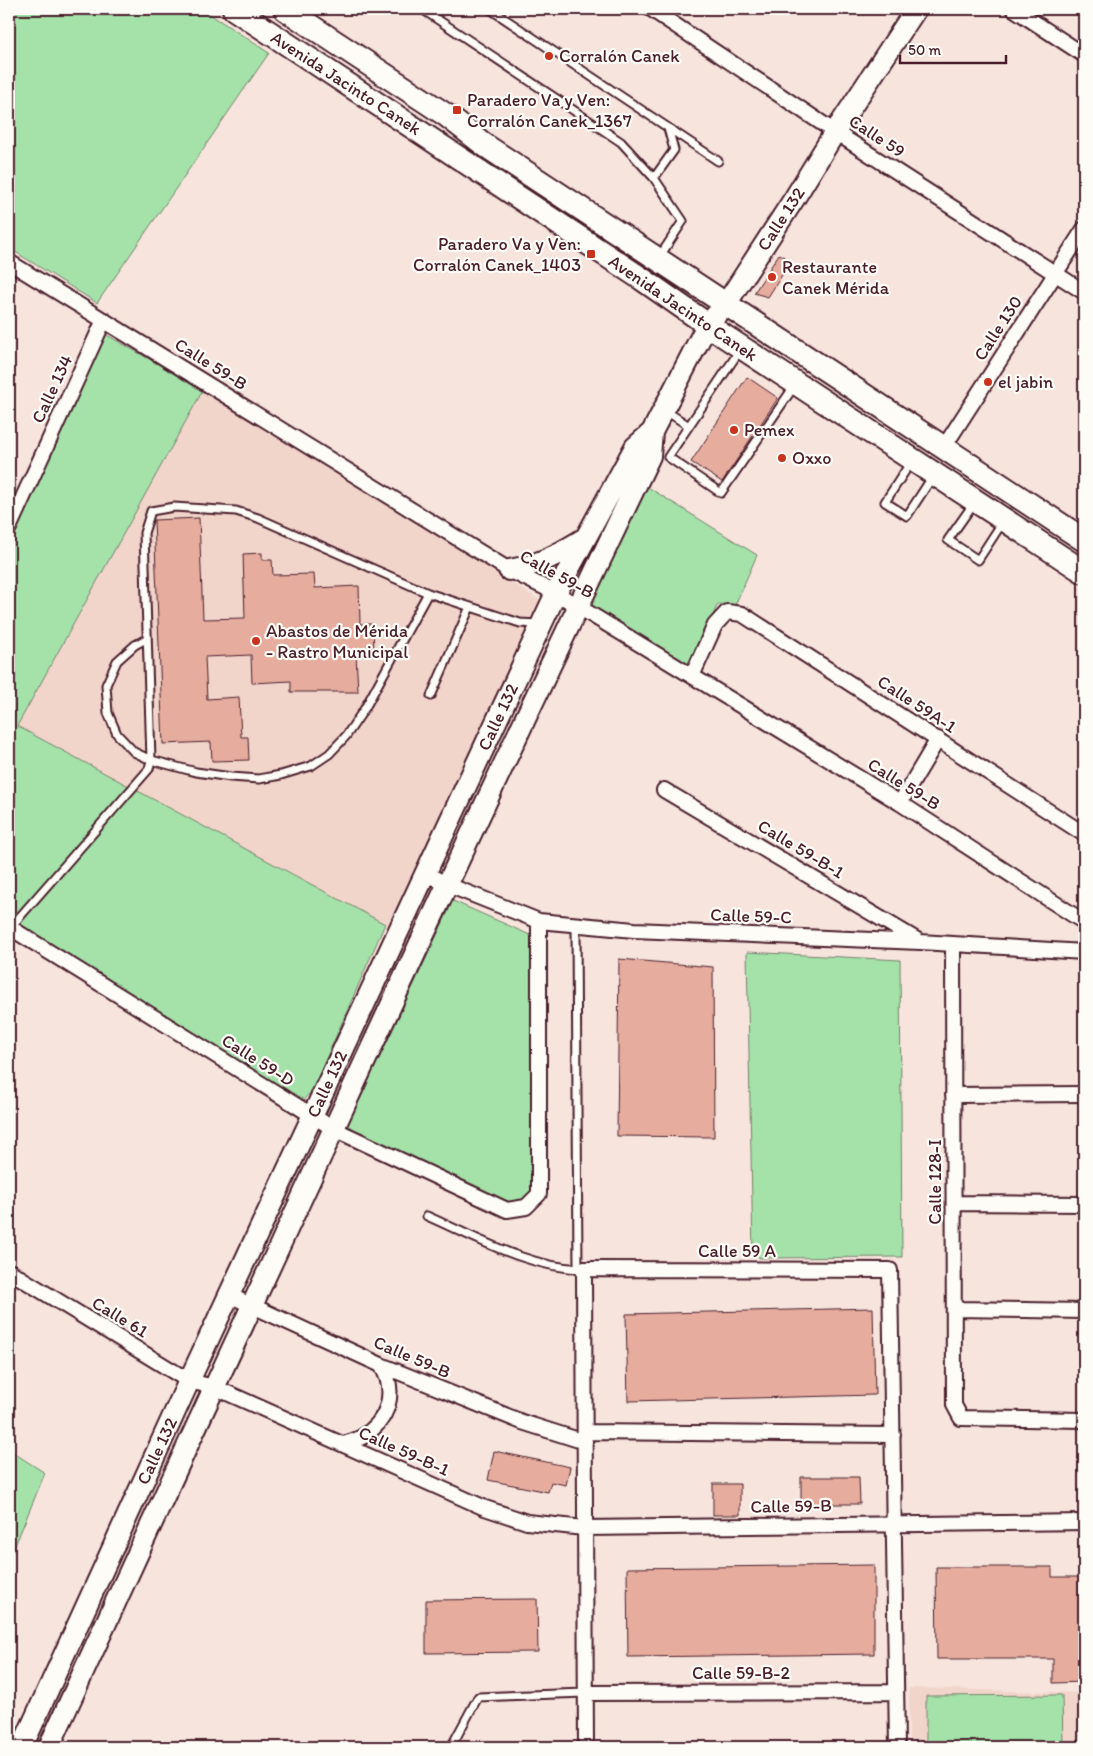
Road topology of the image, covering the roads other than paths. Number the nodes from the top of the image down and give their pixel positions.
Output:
1 (234, 9) edge
2 (285, 9) edge
3 (422, 9) edge
4 (490, 9) edge
5 (651, 9) edge
6 (916, 9) edge
7 (1014, 9) edge
8 (670, 14) edge
9 (1084, 55) edge
10 (668, 128) junction
11 (835, 132) junction
12 (718, 161) dead end
13 (654, 178) junction
14 (1084, 229) edge
15 (658, 259) junction
16 (9, 262) edge
17 (1056, 274) junction
18 (644, 280) junction
19 (1084, 292) edge
20 (726, 304) junction
21 (104, 320) junction
22 (707, 325) junction
23 (742, 348) junction
24 (832, 374) junction
25 (796, 383) junction
26 (817, 397) junction
27 (662, 409) junction
28 (689, 426) junction
29 (652, 432) junction
30 (944, 447) junction
31 (913, 460) junction
32 (935, 474) junction
33 (975, 500) junction
34 (1004, 519) junction
35 (9, 528) edge
36 (586, 537) junction
37 (1084, 540) edge
38 (509, 570) junction
39 (1084, 572) edge
40 (428, 593) junction
41 (556, 593) junction
42 (470, 607) junction
43 (578, 607) junction
44 (541, 625) junction
45 (146, 639) junction
46 (692, 676) junction
47 (431, 696) dead end
48 (938, 739) junction
49 (151, 760) junction
50 (664, 790) dead end
51 (900, 803) junction
52 (1084, 834) edge
53 (425, 873) junction
54 (448, 885) junction
55 (539, 921) junction
56 (1084, 922) edge
57 (576, 925) junction
58 (9, 928) edge
59 (920, 942) junction
60 (953, 944) junction
61 (1084, 952) edge
62 (1084, 1094) edge
63 (953, 1095) junction
64 (313, 1115) junction
65 (334, 1129) junction
66 (954, 1203) junction
67 (1084, 1204) edge
68 (427, 1216) dead end
69 (581, 1269) junction
70 (9, 1271) edge
71 (229, 1295) junction
72 (252, 1306) junction
73 (954, 1309) junction
74 (1084, 1311) edge
75 (381, 1365) junction
76 (189, 1381) junction
77 (214, 1387) junction
78 (1084, 1420) edge
79 (893, 1435) junction
80 (585, 1437) junction
81 (344, 1444) junction
82 (1084, 1522) edge
83 (895, 1523) junction
84 (584, 1528) junction
85 (896, 1692) junction
86 (585, 1693) junction
87 (22, 1747) edge
88 (49, 1747) edge
89 (451, 1747) edge
90 (586, 1747) edge
91 (896, 1747) edge

1 - 18 main road, Avenida Jacinto Canek
2 - 15 main road, Avenida Jacinto Canek
3 - 13 lane
4 - 10 lane
5 - 8 street, Calle 59
6 - 11 street, Calle 132
7 - 9 street
8 - 11 street, Calle 59
10 - 12 lane
10 - 13 lane
11 - 17 street, Calle 59
11 - 20 street, Calle 132
13 - 15 lane
14 - 17 street, Calle 130
15 - 18 street
15 - 20 main road, Avenida Jacinto Canek
16 - 21 street, Calle 59-B
17 - 19 street, Calle 59
17 - 30 street, Calle 130
18 - 22 main road, Avenida Jacinto Canek
20 - 22 street, Calle 132
20 - 24 main road, Avenida Jacinto Canek
21 - 35 street, Calle 134
21 - 38 street, Calle 59-B
22 - 23 main road, Avenida Jacinto Canek
22 - 27 street, Calle 132
23 - 25 main road, Avenida Jacinto Canek
23 - 28 lane
24 - 26 street
24 - 30 main road, Avenida Jacinto Canek
25 - 26 main road, Avenida Jacinto Canek
25 - 28 lane
26 - 31 main road, Avenida Jacinto Canek
27 - 28 lane
27 - 29 street, Calle 132
29 - 36 street, Calle 132
29 - 43 street, Calle 132
30 - 37 main road, Avenida Jacinto Canek
31 - 32 main road, Avenida Jacinto Canek
31 - 32 lane
32 - 33 main road, Avenida Jacinto Canek
33 - 34 main road, Avenida Jacinto Canek
33 - 34 lane
34 - 39 main road, Avenida Jacinto Canek
36 - 38 street
36 - 41 street, Calle 132
38 - 41 street, Calle 59-B
40 - 42 lane
40 - 45 lane
40 - 49 lane
41 - 43 street, Calle 59-B
41 - 44 street, Calle 132
42 - 44 lane
42 - 47 lane
43 - 46 street, Calle 59-B
43 - 54 street, Calle 132
44 - 53 street, Calle 132
45 - 49 lane
45 - 49 lane
46 - 48 street, Calle 59A-1
46 - 51 street, Calle 59-B
48 - 51 street
48 - 52 street, Calle 59A-1
49 - 58 lane
50 - 59 street, Calle 59-B-1
51 - 56 street, Calle 59-B
53 - 54 street, Calle 59-C
53 - 64 street, Calle 132
54 - 55 street, Calle 59-C
54 - 65 street, Calle 132
55 - 57 street, Calle 59-C
55 - 65 street, Calle 59-D
57 - 59 street, Calle 59-C
57 - 69 lane
58 - 64 street, Calle 59-D
59 - 60 street, Calle 59-C
60 - 61 street, Calle 59-C
60 - 63 street, Calle 128-I
62 - 63 street
63 - 66 street, Calle 128-I
64 - 65 street, Calle 59-D
64 - 71 street, Calle 132
65 - 72 street, Calle 132
66 - 67 street
66 - 73 street, Calle 128-I
68 - 69 lane
69 - 79 street, Calle 59 A
69 - 80 street
70 - 76 street, Calle 61
71 - 72 street, Calle 59-B
71 - 76 street, Calle 132
72 - 75 street, Calle 59-B
72 - 77 street, Calle 132
73 - 74 street
73 - 78 street, Calle 128-I
75 - 80 street, Calle 59-B
75 - 81 street
76 - 77 street, Calle 61
76 - 87 street, Calle 132
77 - 81 street, Calle 59-B-1
77 - 88 street, Calle 132
79 - 80 street, Calle 59-B
79 - 83 street
80 - 84 street
81 - 84 street, Calle 59-B-1
82 - 83 street, Calle 59-B
83 - 84 street, Calle 59-B
83 - 85 street
84 - 86 street
85 - 86 street, Calle 59-B-2
85 - 91 street
86 - 89 lane
86 - 90 street

